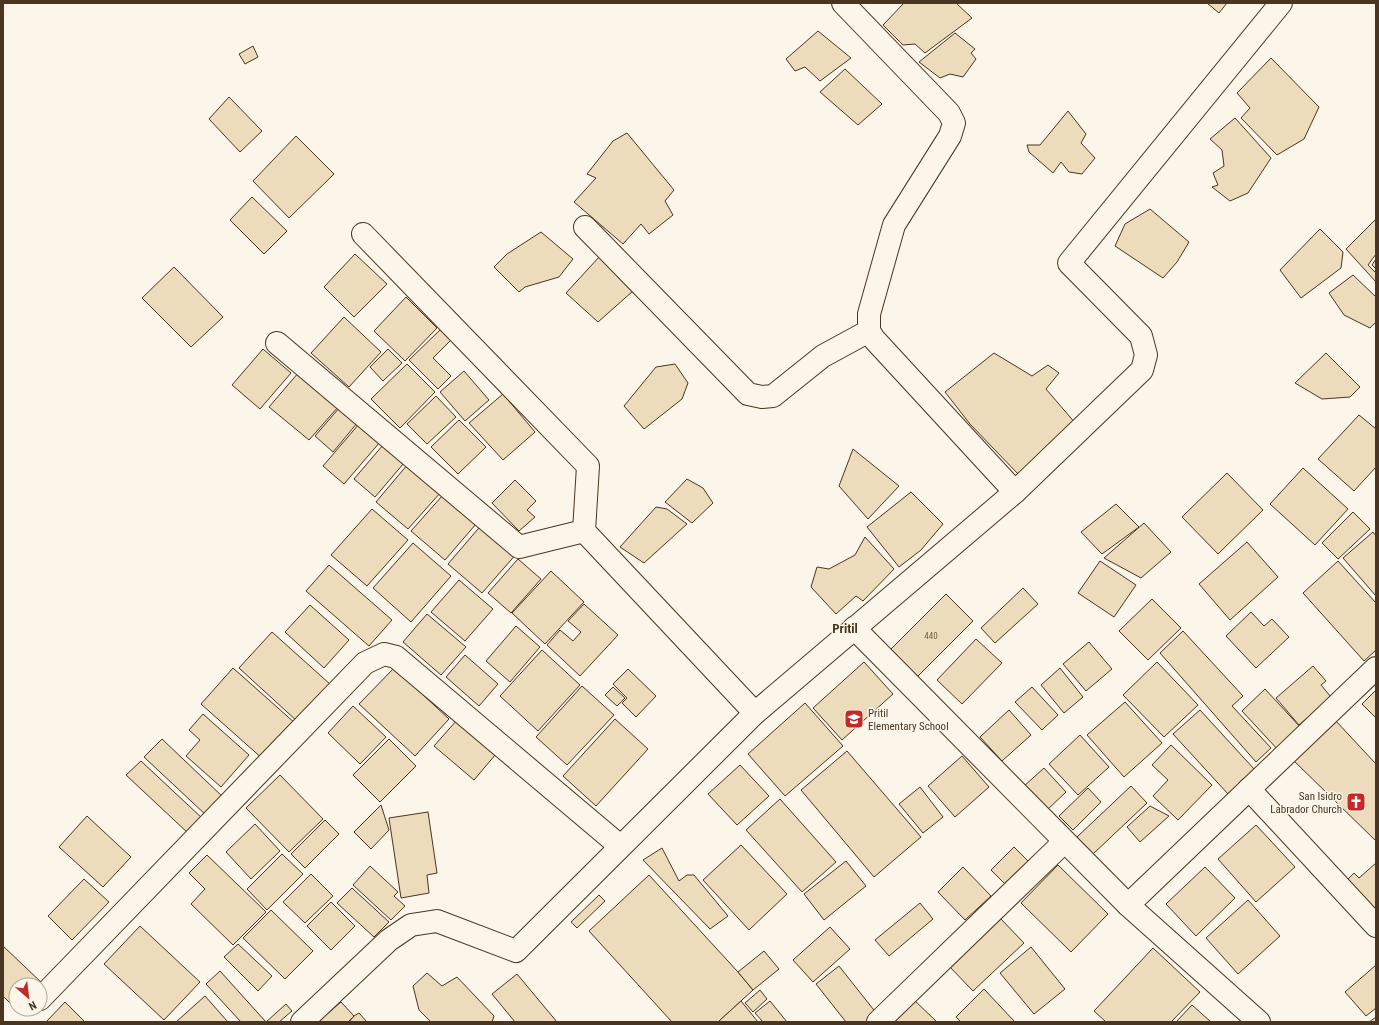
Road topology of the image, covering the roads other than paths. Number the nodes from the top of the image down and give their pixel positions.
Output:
1 (843, 3) edge
2 (1280, 3) edge
3 (585, 227) dead end
4 (363, 234) dead end
5 (869, 331) junction
6 (277, 343) dead end
7 (1015, 492) junction
8 (584, 531) junction
9 (854, 628) junction
10 (1376, 668) edge
11 (754, 713) junction
12 (1250, 789) junction
13 (1064, 842) junction
14 (620, 846) junction
15 (1128, 906) junction
16 (1376, 926) edge
17 (48, 991) edge
18 (302, 1022) edge
19 (878, 1022) edge
20 (1259, 1022) edge

1 - 5 street
2 - 7 street
3 - 5 street
4 - 8 street
5 - 7 street
6 - 8 street
7 - 9 street
8 - 11 street
9 - 11 street
9 - 13 street
10 - 12 street
11 - 14 street
12 - 15 street
12 - 16 street
13 - 15 street
13 - 19 street
14 - 17 street
14 - 18 street
15 - 20 street

